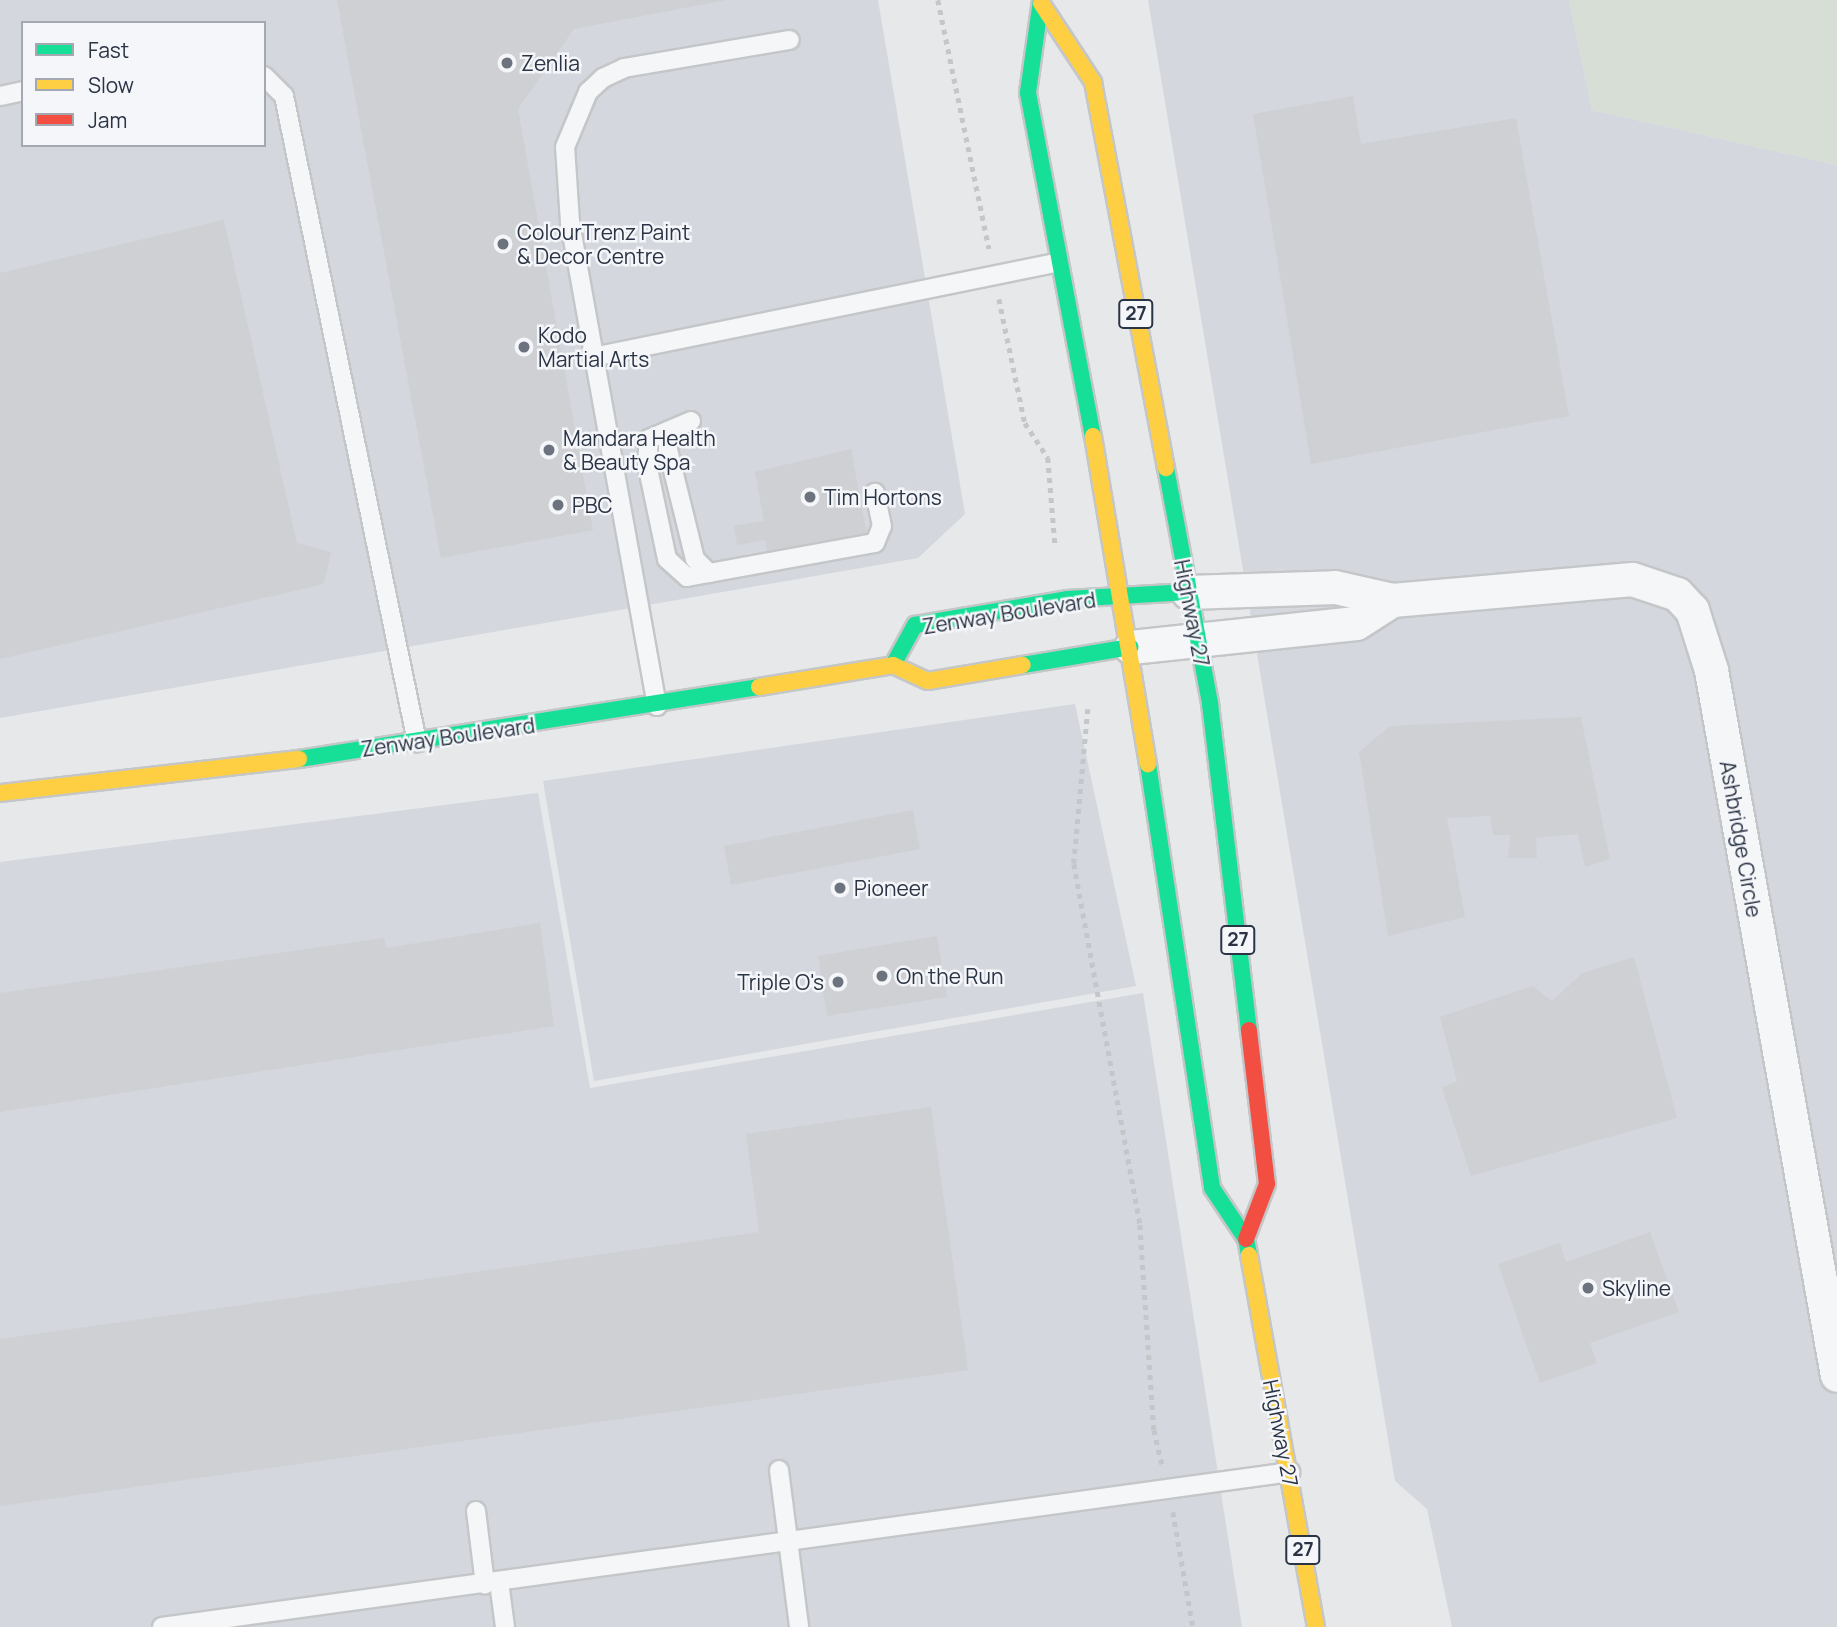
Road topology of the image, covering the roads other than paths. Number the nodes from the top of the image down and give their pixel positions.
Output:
1 (1041, 1) edge
2 (790, 40) dead end
3 (266, 78) edge
4 (21, 91) edge
5 (0, 96) edge
6 (1058, 262) junction
7 (593, 357) junction
8 (691, 421) dead end
9 (668, 431) junction
10 (875, 493) dead end
11 (709, 573) junction
12 (1188, 592) junction
13 (1123, 597) junction
14 (1392, 600) junction
15 (1196, 639) junction
16 (1131, 647) junction
17 (893, 665) junction
18 (657, 706) junction
19 (417, 742) junction
20 (0, 793) edge
21 (1246, 1239) junction
22 (1837, 1375) edge
23 (779, 1470) dead end
24 (1290, 1472) junction
25 (475, 1511) dead end
26 (788, 1543) junction
27 (492, 1583) junction
28 (162, 1627) edge
29 (506, 1627) edge
30 (799, 1627) edge
31 (1316, 1627) edge

1 - 6 main road, Highway 27 / 27
1 - 12 main road, Highway 27 / 27
2 - 7 lane
3 - 19 lane
4 - 5 lane
6 - 7 lane
6 - 13 main road, Highway 27 / 27
7 - 18 lane
8 - 9 lane
9 - 11 lane
9 - 11 lane
10 - 11 lane
12 - 13 main road, Zenway Boulevard
12 - 14 street, Ashbridge Circle
12 - 15 main road, Highway 27 / 27
13 - 16 main road, Highway 27 / 27
13 - 17 main road, Zenway Boulevard
14 - 15 street, Ashbridge Circle
14 - 22 street, Ashbridge Circle
15 - 16 street, Ashbridge Circle
15 - 21 main road, Highway 27 / 27
16 - 17 main road
16 - 21 main road, Highway 27 / 27
17 - 18 main road, Zenway Boulevard
18 - 19 main road, Zenway Boulevard
19 - 20 main road, Zenway Boulevard
21 - 24 main road, Highway 27 / 27
23 - 26 lane
24 - 26 lane
24 - 31 main road, Highway 27 / 27
25 - 27 lane
26 - 27 lane
26 - 30 lane
27 - 28 lane
27 - 29 lane

